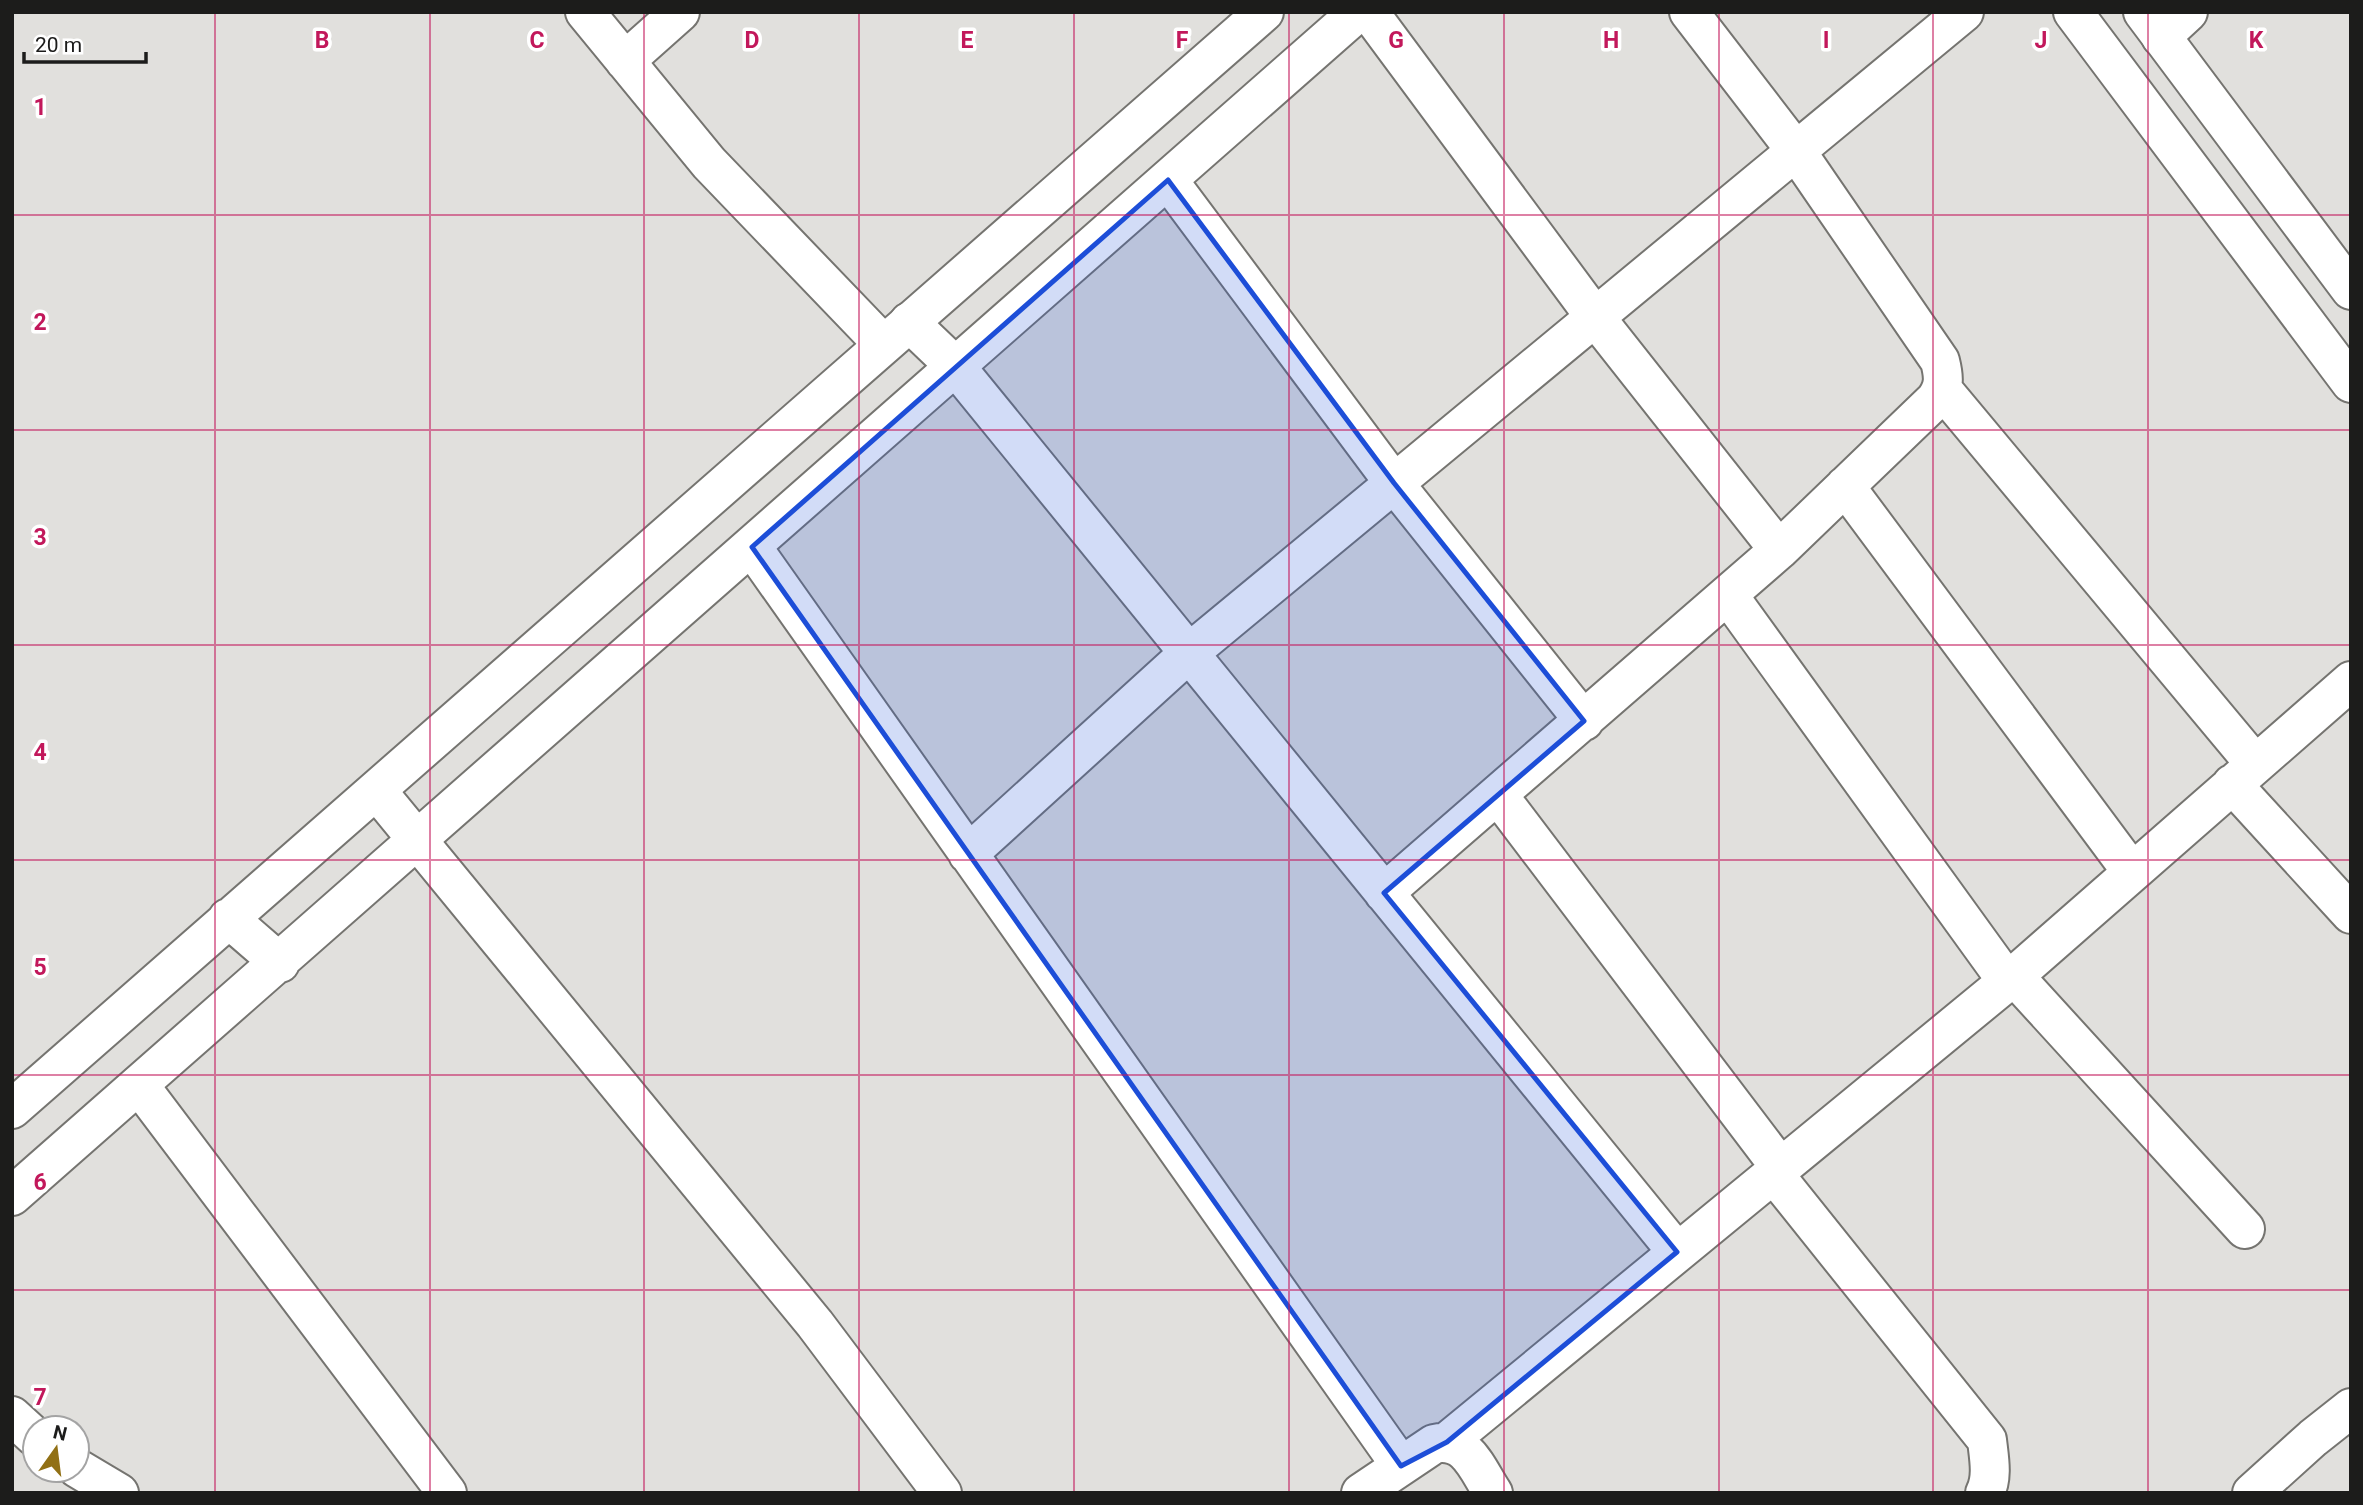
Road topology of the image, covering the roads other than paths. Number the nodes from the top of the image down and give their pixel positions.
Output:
1 (585, 12) edge
2 (680, 12) edge
3 (1264, 12) edge
4 (1358, 12) edge
5 (1369, 12) edge
6 (1689, 12) edge
7 (1964, 12) edge
8 (2073, 12) edge
9 (2164, 20) edge
10 (625, 61) junction
11 (1796, 151) junction
12 (1168, 180) junction
13 (2351, 290) edge
14 (1595, 317) junction
15 (896, 333) junction
16 (956, 367) junction
17 (2351, 383) edge
18 (1942, 389) junction
19 (1394, 483) junction
20 (1845, 486) junction
21 (752, 547) junction
22 (1779, 550) junction
23 (1728, 595) junction
24 (1189, 653) junction
25 (2351, 681) edge
26 (1584, 722) junction
27 (2244, 774) junction
28 (377, 791) junction
29 (1498, 795) junction
30 (418, 841) junction
31 (968, 854) junction
32 (2133, 872) junction
33 (1384, 893) junction
34 (2351, 915) edge
35 (228, 918) junction
36 (279, 962) junction
37 (2010, 978) junction
38 (139, 1085) junction
39 (12, 1109) edge
40 (1777, 1170) junction
41 (12, 1196) edge
42 (2245, 1229) dead end
43 (1676, 1252) junction
44 (2351, 1408) edge
45 (1447, 1441) junction
46 (1401, 1466) junction
47 (91, 1476) edge
48 (119, 1493) edge
49 (447, 1493) edge
50 (943, 1493) edge
51 (1361, 1493) edge
52 (1493, 1493) edge
53 (1985, 1493) edge
54 (2252, 1493) edge

1 - 10 street
2 - 10 street
3 - 15 street
4 - 12 street
5 - 14 street
6 - 11 street
7 - 11 street
8 - 17 street
9 - 13 street
10 - 15 street
11 - 14 street
11 - 18 street
12 - 16 street
12 - 19 street
14 - 19 street
14 - 22 street
15 - 16 street
15 - 28 street
16 - 21 street
16 - 24 street
18 - 20 street
18 - 27 street
19 - 24 street
19 - 26 street
20 - 22 street
20 - 32 street
21 - 30 street
21 - 31 street
22 - 23 street
23 - 26 street
23 - 37 street
24 - 31 street
24 - 33 street
25 - 27 street
26 - 29 street
27 - 32 street
27 - 34 street
28 - 30 street
28 - 35 street
29 - 33 street
29 - 40 street
30 - 36 street
30 - 50 street
31 - 46 street
32 - 37 street
33 - 43 street
35 - 36 street
35 - 39 street
36 - 38 street
37 - 40 street
37 - 42 street
38 - 41 street
38 - 49 street
40 - 43 street
40 - 53 street
43 - 45 street
44 - 54 street
45 - 46 street
45 - 52 street
46 - 51 street
47 - 48 street

